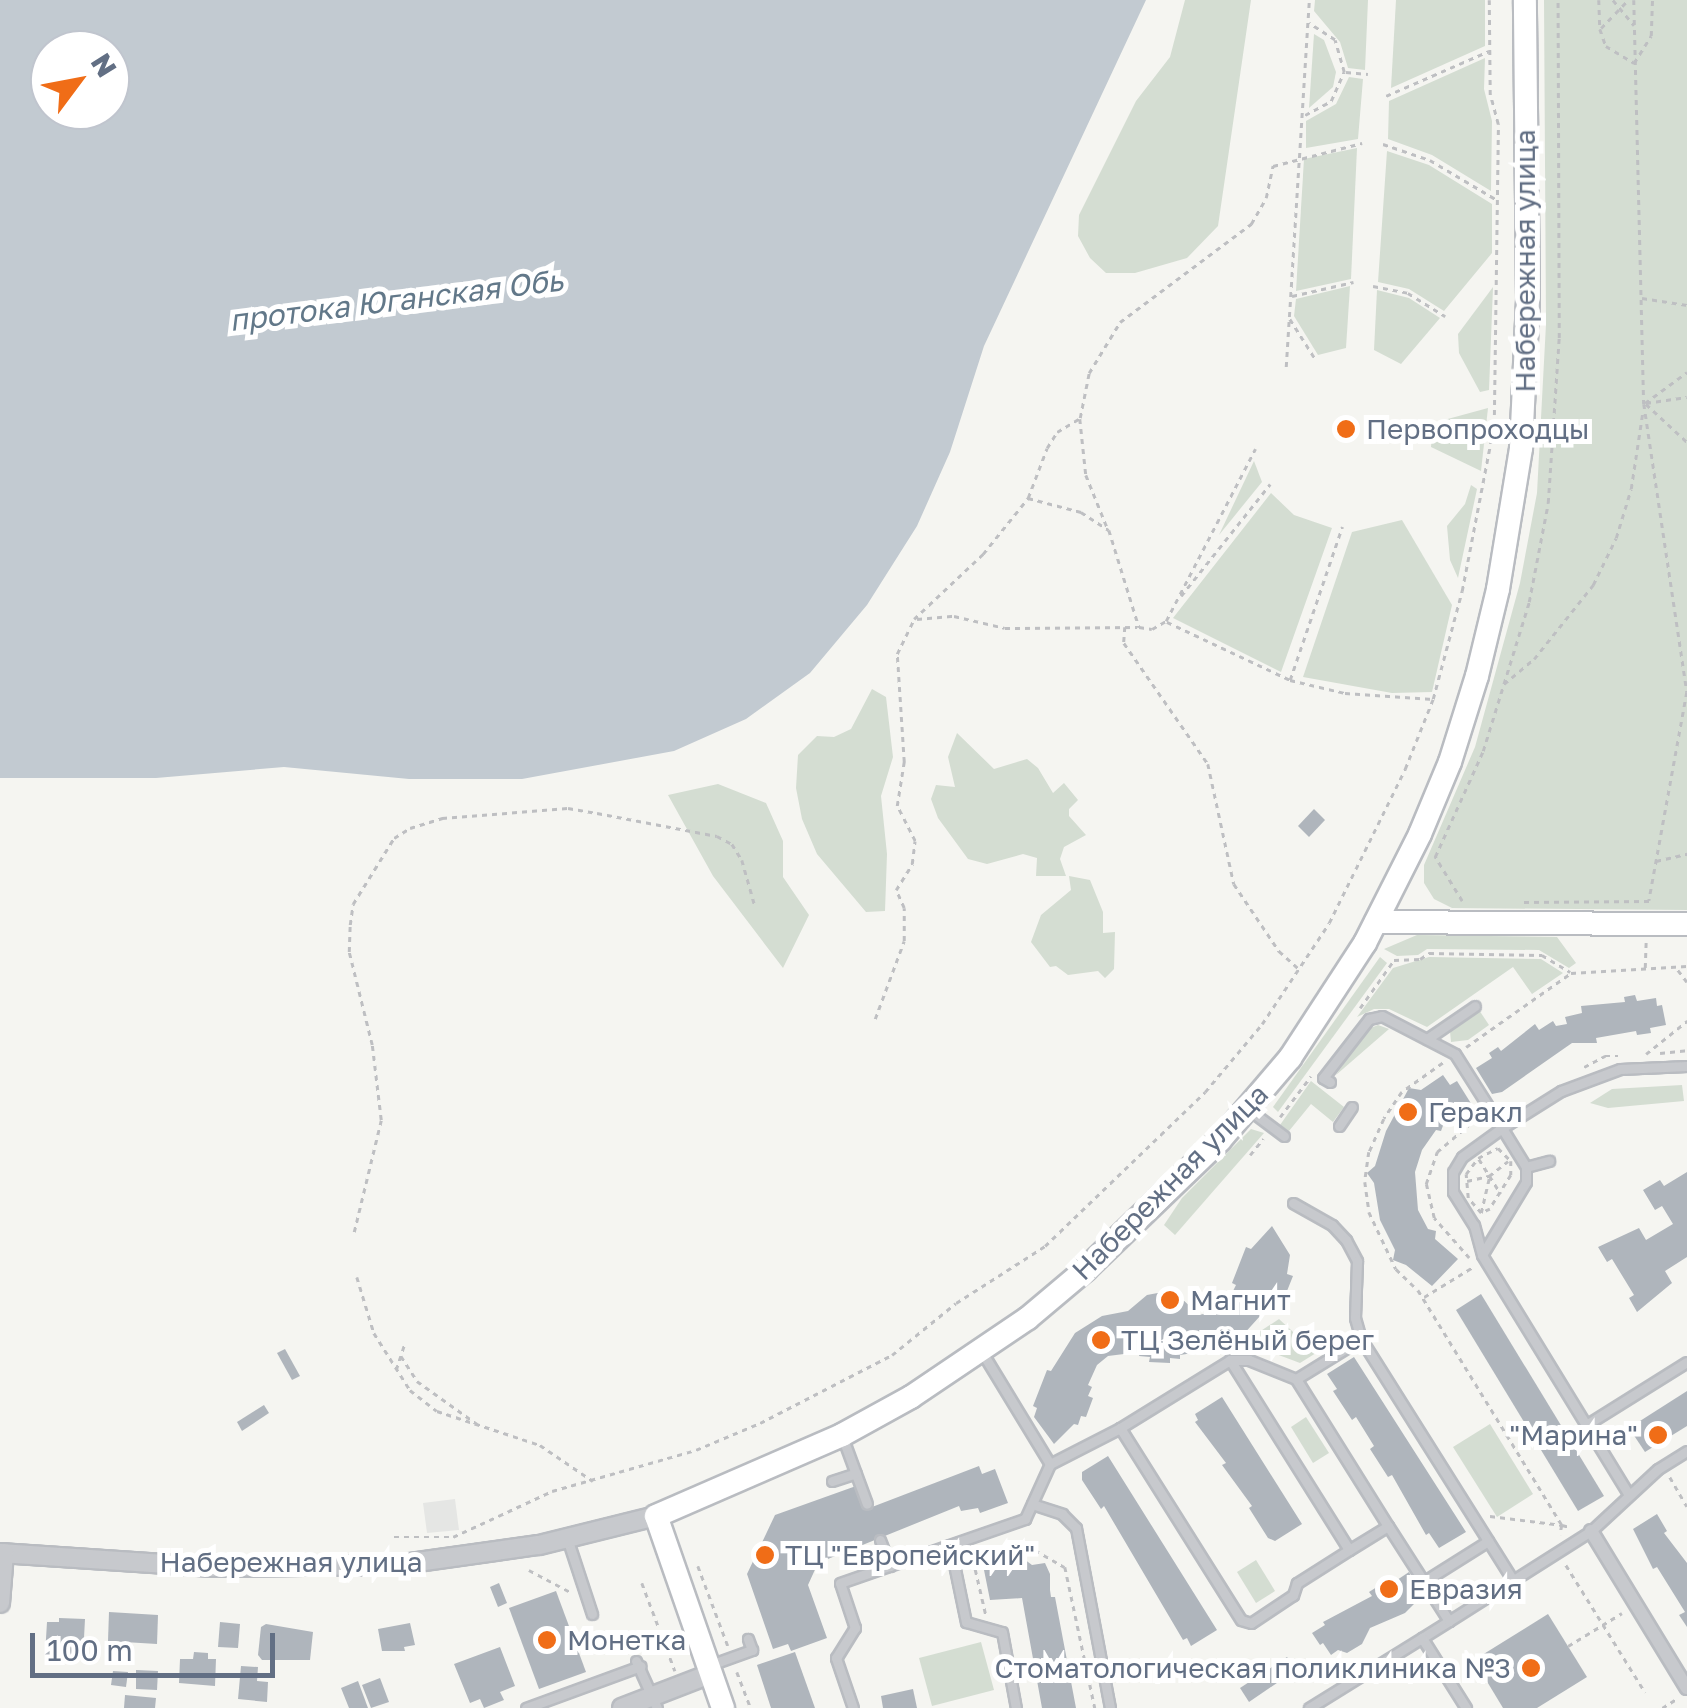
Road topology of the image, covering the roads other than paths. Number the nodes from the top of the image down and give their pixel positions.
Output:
1 (1525, 0) edge
2 (1376, 922) junction
3 (1687, 924) edge
4 (1476, 1006) dead end
5 (1427, 1039) junction
6 (1687, 1066) edge
7 (1330, 1082) dead end
8 (1352, 1107) dead end
9 (1248, 1109) junction
10 (1339, 1126) dead end
11 (1502, 1128) junction
12 (1284, 1136) dead end
13 (1549, 1161) dead end
14 (1526, 1167) junction
15 (1293, 1203) dead end
16 (1482, 1255) junction
17 (1360, 1338) junction
18 (982, 1352) junction
19 (1230, 1360) junction
20 (1687, 1362) edge
21 (1296, 1379) junction
22 (1586, 1425) junction
23 (1120, 1428) junction
24 (842, 1434) junction
25 (1687, 1451) edge
26 (1050, 1464) junction
27 (856, 1473) junction
28 (832, 1481) dead end
29 (1629, 1495) junction
30 (867, 1504) dead end
31 (1032, 1504) junction
32 (656, 1516) junction
33 (1388, 1526) junction
34 (1590, 1531) junction
35 (567, 1538) junction
36 (880, 1540) dead end
37 (1488, 1540) junction
38 (950, 1545) junction
39 (1349, 1550) junction
40 (2, 1553) edge
41 (890, 1566) junction
42 (1513, 1580) junction
43 (1423, 1582) junction
44 (0, 1604) edge
45 (592, 1614) dead end
46 (1449, 1621) junction
47 (1422, 1638) junction
48 (748, 1639) dead end
49 (709, 1670) junction
50 (1687, 1690) edge
51 (655, 1702) edge
52 (526, 1708) edge
53 (622, 1708) edge
54 (723, 1708) edge
55 (853, 1708) edge
56 (1016, 1708) edge
57 (1110, 1708) edge
58 (1309, 1708) edge
59 (1466, 1708) edge

1 - 2 main road, Набережная улица
2 - 3 main road
2 - 9 main road, Набережная улица
4 - 5 lane
5 - 7 lane
5 - 11 lane
6 - 11 lane
8 - 10 lane
9 - 12 lane
9 - 18 main road, Набережная улица
11 - 14 lane
11 - 16 lane
13 - 14 lane
14 - 16 lane
15 - 17 lane
16 - 22 lane
17 - 21 lane
17 - 37 lane
18 - 24 main road, Набережная улица
18 - 26 lane
19 - 21 lane
19 - 23 lane
19 - 39 lane
20 - 22 lane
21 - 33 lane
22 - 29 lane
23 - 26 lane
23 - 39 lane
24 - 27 lane
24 - 32 main road, Набережная улица
25 - 29 lane
26 - 31 lane
27 - 28 lane
27 - 30 lane
29 - 34 lane
31 - 38 lane
31 - 57 lane
32 - 35 street, Набережная улица
32 - 49 main road
33 - 39 lane
33 - 43 lane
34 - 42 lane
34 - 50 street
35 - 40 street, Набережная улица
35 - 45 lane
36 - 41 lane
37 - 42 lane
37 - 43 lane
38 - 41 lane
38 - 56 lane
40 - 44 street
41 - 55 lane
42 - 46 lane
43 - 46 lane
46 - 47 lane
47 - 58 lane
47 - 59 lane
48 - 49 lane
49 - 51 street
49 - 54 main road
51 - 52 lane
51 - 53 street

